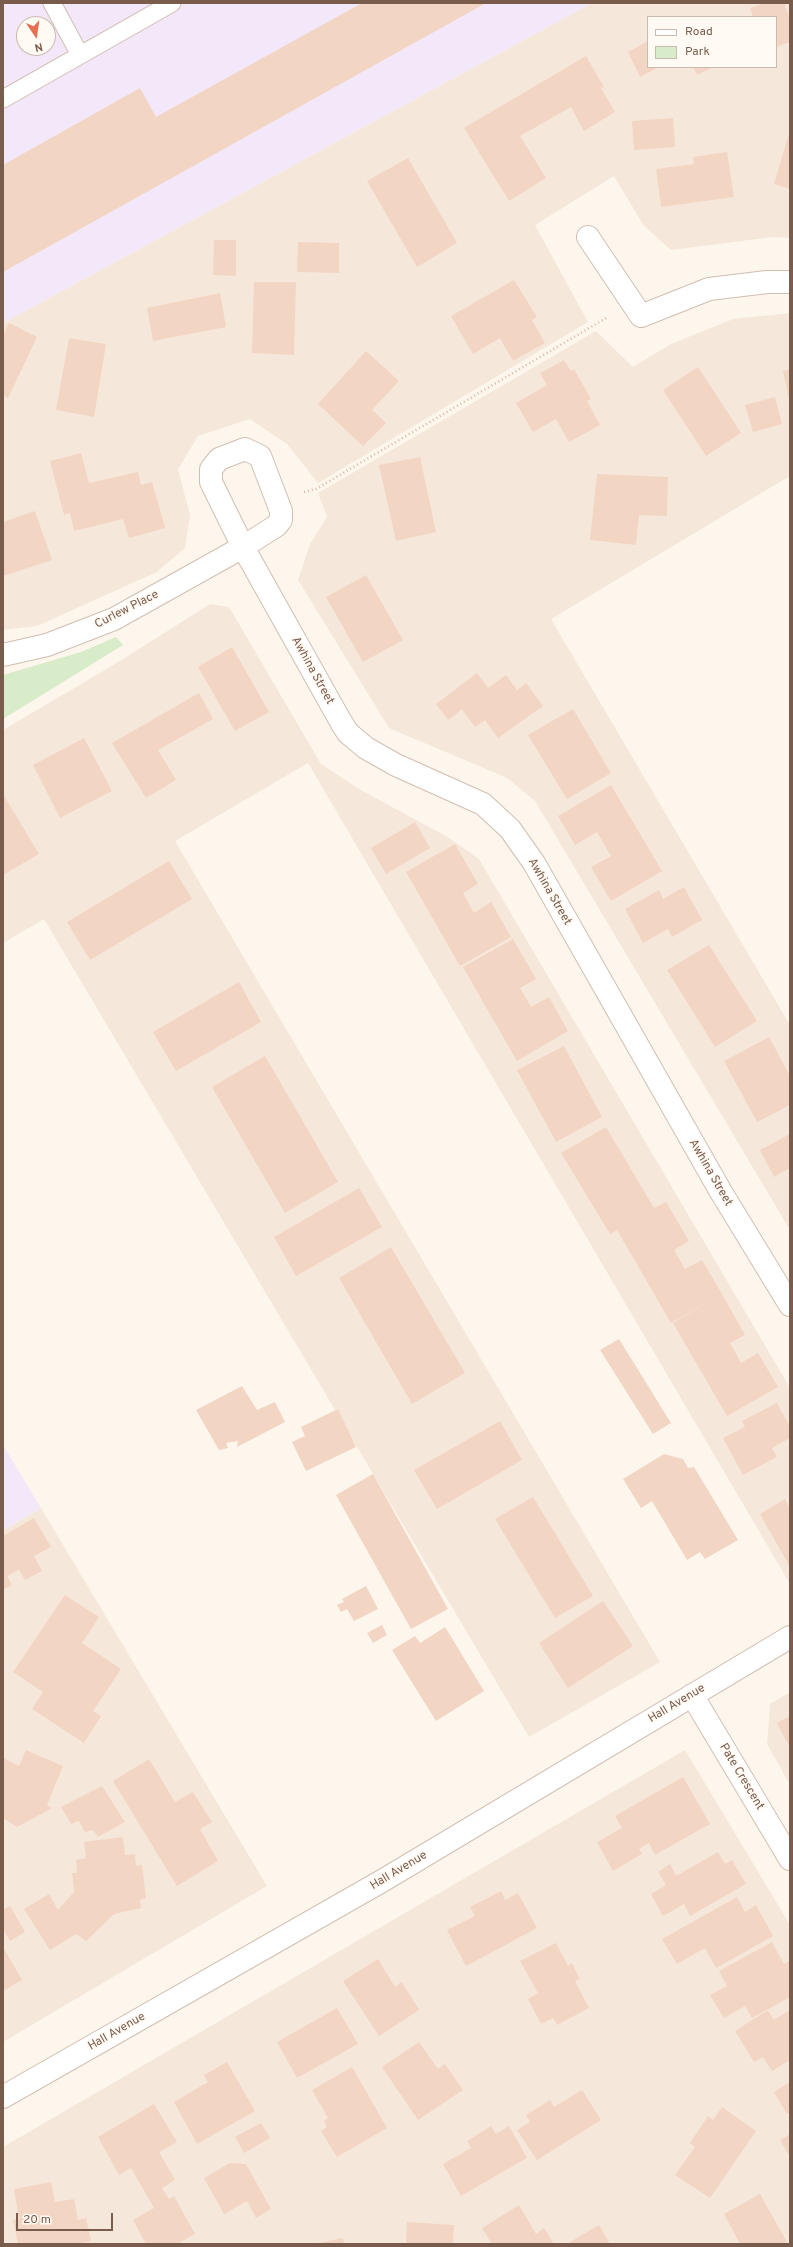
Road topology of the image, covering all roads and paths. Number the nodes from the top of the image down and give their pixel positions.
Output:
1 (52, 3) edge
2 (172, 3) edge
3 (80, 55) junction
4 (3, 99) edge
5 (588, 237) dead end
6 (790, 282) edge
7 (633, 303) junction
8 (277, 500) junction
9 (243, 547) junction
10 (3, 655) edge
11 (790, 1305) edge
12 (790, 1638) edge
13 (692, 1695) junction
14 (790, 1859) edge
15 (3, 2097) edge

1 - 3 lane
2 - 3 lane
3 - 4 lane
5 - 7 street
6 - 7 street
7 - 8 path
8 - 9 street, Curlew Place
8 - 9 street, Curlew Place
9 - 10 street, Curlew Place
9 - 11 street, Awhina Street
12 - 13 street, Hall Avenue
13 - 14 street, Pate Crescent
13 - 15 street, Hall Avenue

